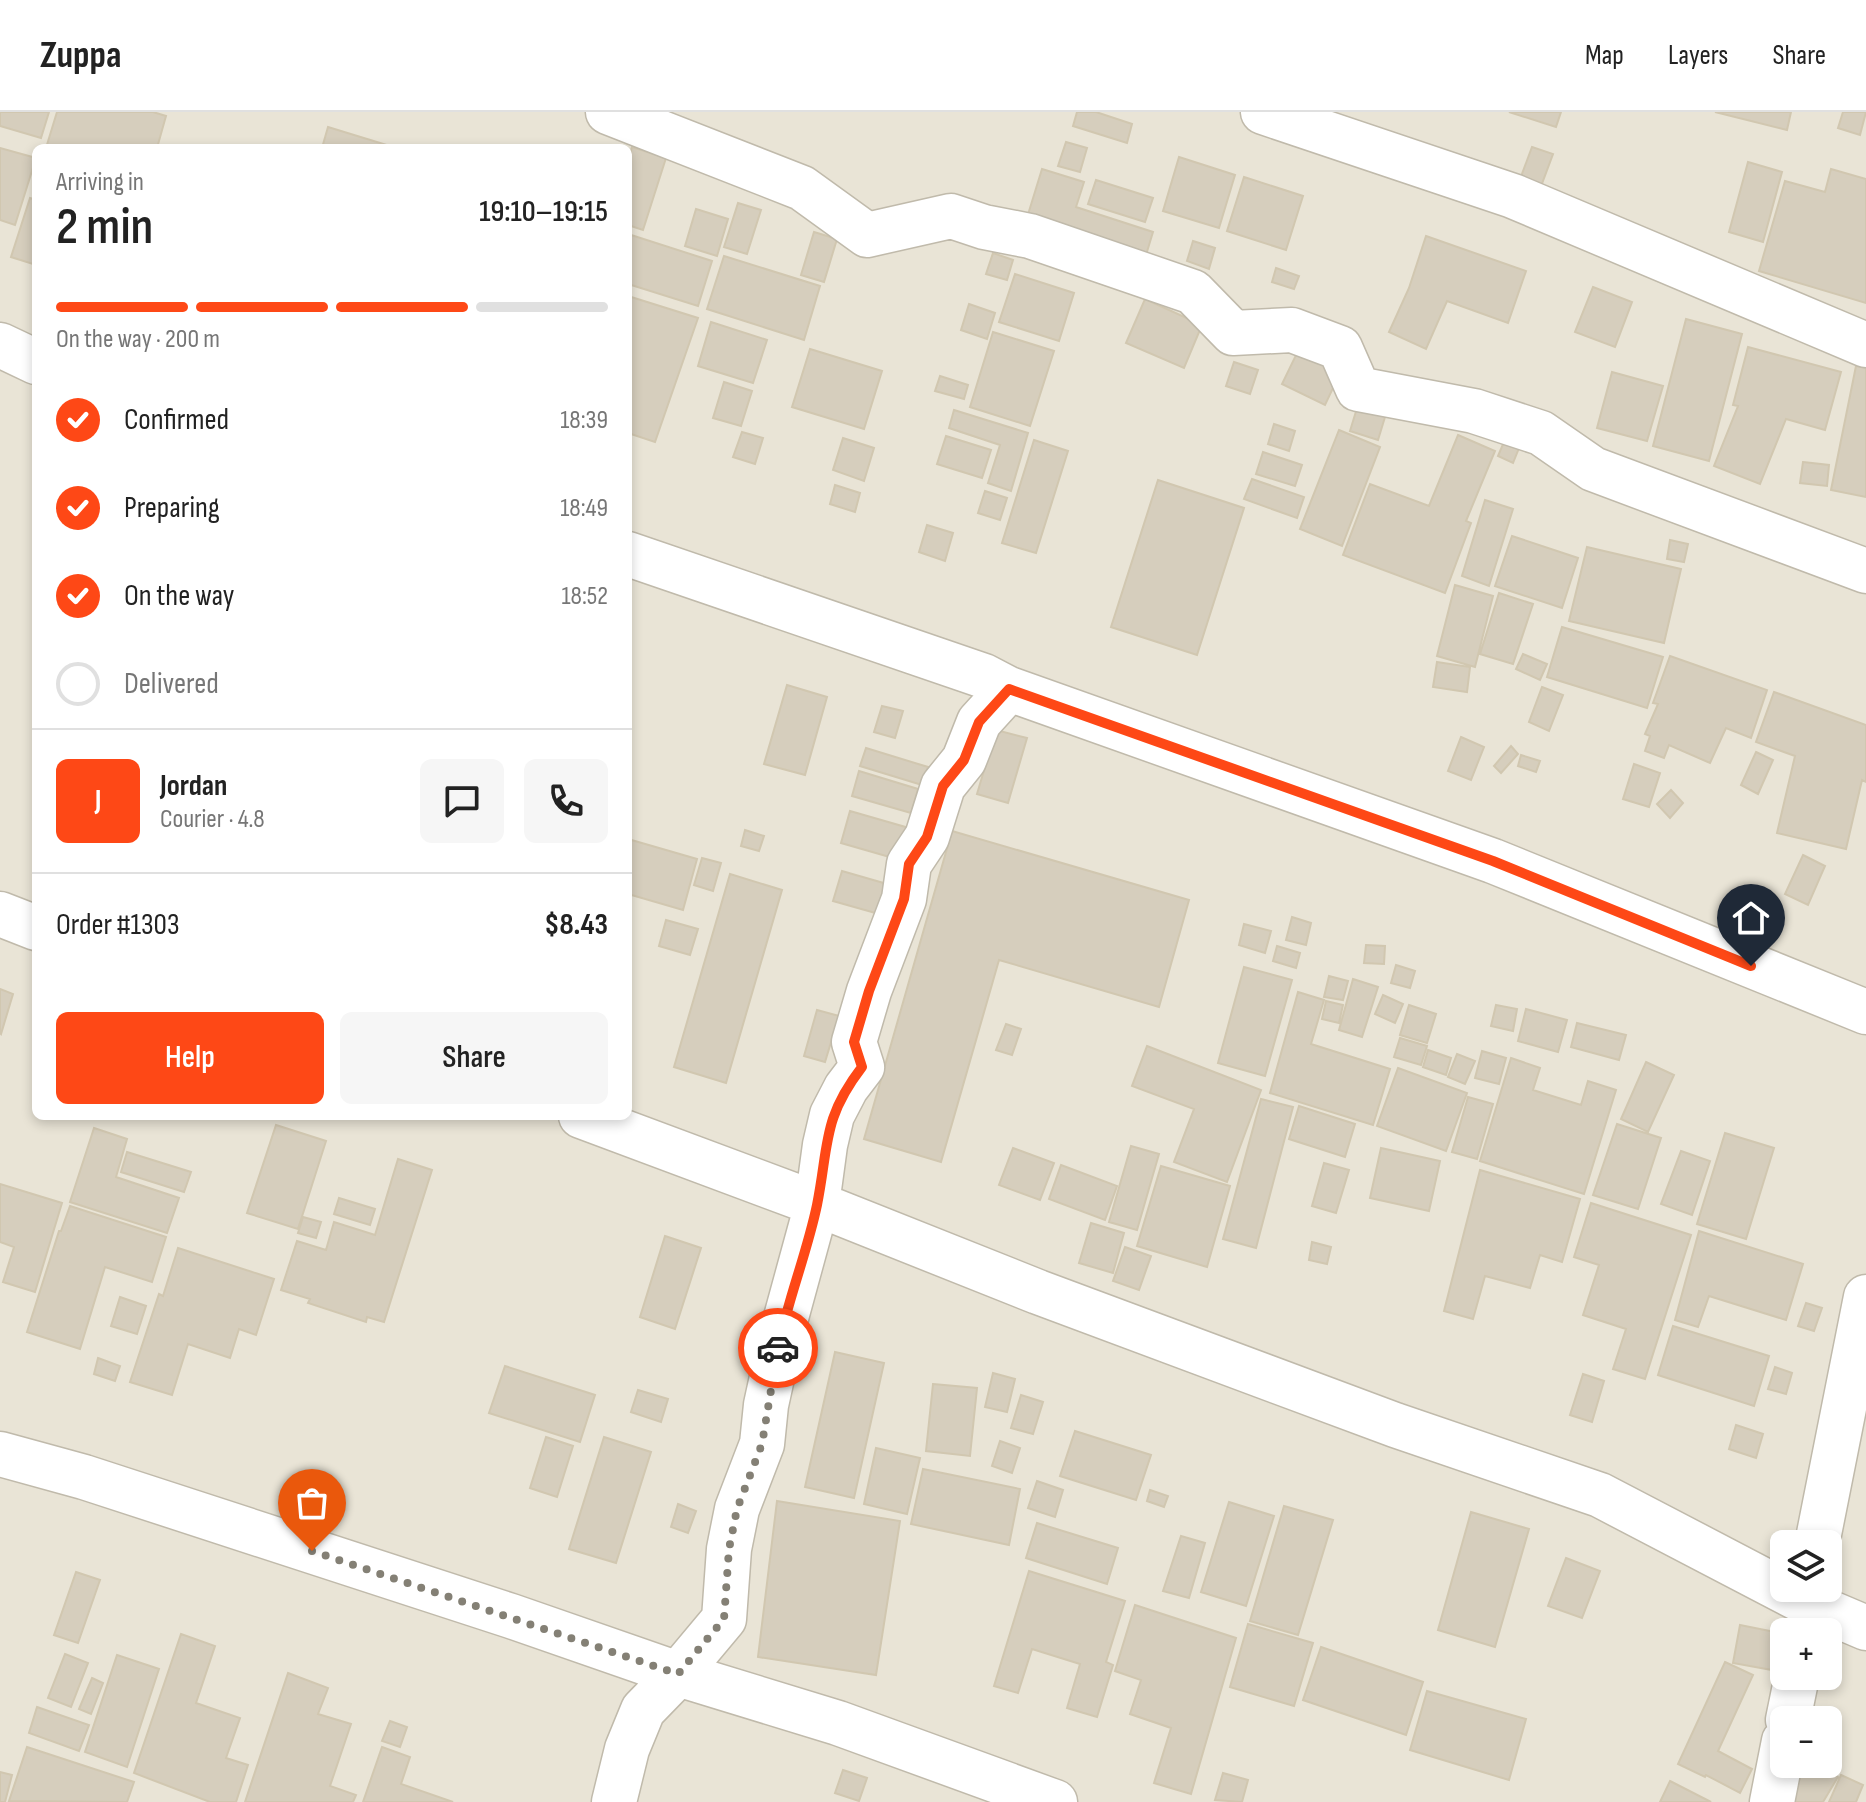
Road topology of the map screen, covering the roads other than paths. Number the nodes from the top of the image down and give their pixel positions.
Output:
1 (608, 112) edge
2 (1263, 112) edge
3 (0, 345) edge
4 (1866, 345) edge
5 (32, 360) edge
6 (632, 555) edge
7 (1866, 571) edge
8 (1009, 689) junction
9 (0, 914) edge
10 (32, 926) edge
11 (1866, 1012) edge
12 (592, 1120) edge
13 (817, 1204) junction
14 (1866, 1297) edge
15 (0, 1454) edge
16 (1820, 1530) edge
17 (1807, 1607) edge
18 (1866, 1628) edge
19 (678, 1674) junction
20 (1777, 1778) edge
21 (614, 1802) edge
22 (1055, 1802) edge
23 (1772, 1802) edge

1 - 7 street
2 - 4 street
3 - 5 street
6 - 8 street
8 - 11 street
8 - 13 street
9 - 10 street
12 - 13 street
13 - 17 street
13 - 19 street
14 - 16 street
15 - 19 street
17 - 18 street
19 - 21 street
19 - 22 street
20 - 23 street

